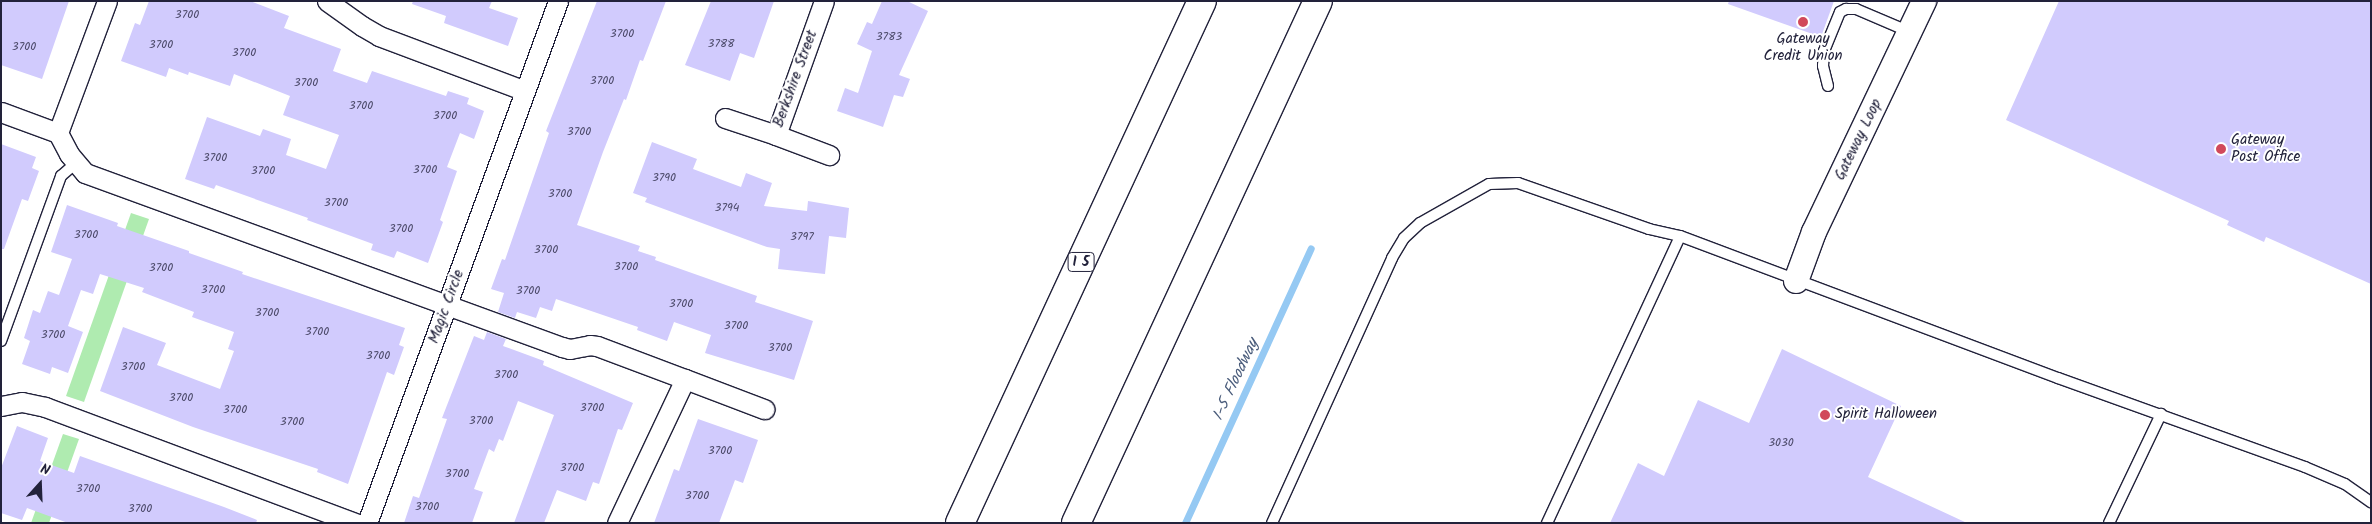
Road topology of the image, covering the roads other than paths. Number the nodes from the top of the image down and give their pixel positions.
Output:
1 (107, 1) edge
2 (327, 1) edge
3 (558, 1) edge
4 (824, 1) edge
5 (1202, 1) edge
6 (1318, 1) edge
7 (1924, 1) edge
8 (1910, 32) junction
9 (1828, 86) dead end
10 (525, 91) junction
11 (1, 112) edge
12 (726, 118) dead end
13 (58, 133) junction
14 (776, 136) junction
15 (829, 155) dead end
16 (76, 163) junction
17 (1680, 236) junction
18 (1796, 280) junction
19 (448, 305) junction
20 (1, 341) edge
21 (685, 379) junction
22 (1, 406) edge
23 (764, 409) dead end
24 (2160, 414) junction
25 (2371, 502) edge
26 (356, 523) edge
27 (367, 523) edge
28 (617, 523) edge
29 (960, 523) edge
30 (1076, 523) edge
31 (1272, 523) edge
32 (1547, 523) edge
33 (2109, 523) edge

1 - 13 street
2 - 10 street
3 - 10 street, Magic Circle
4 - 14 street, Berkshire Street
5 - 29 highway, I 5
6 - 30 highway
7 - 8 street, Gateway Loop
8 - 9 lane
8 - 18 street, Gateway Loop
10 - 19 street, Magic Circle
11 - 13 street
12 - 14 street, Berkshire Street
13 - 16 street
14 - 15 street
16 - 19 street
16 - 20 lane
17 - 18 lane
17 - 31 lane
17 - 32 lane
18 - 24 lane
19 - 21 street
19 - 27 street, Magic Circle
21 - 23 street
21 - 28 street
22 - 26 street
24 - 25 lane
24 - 33 lane

